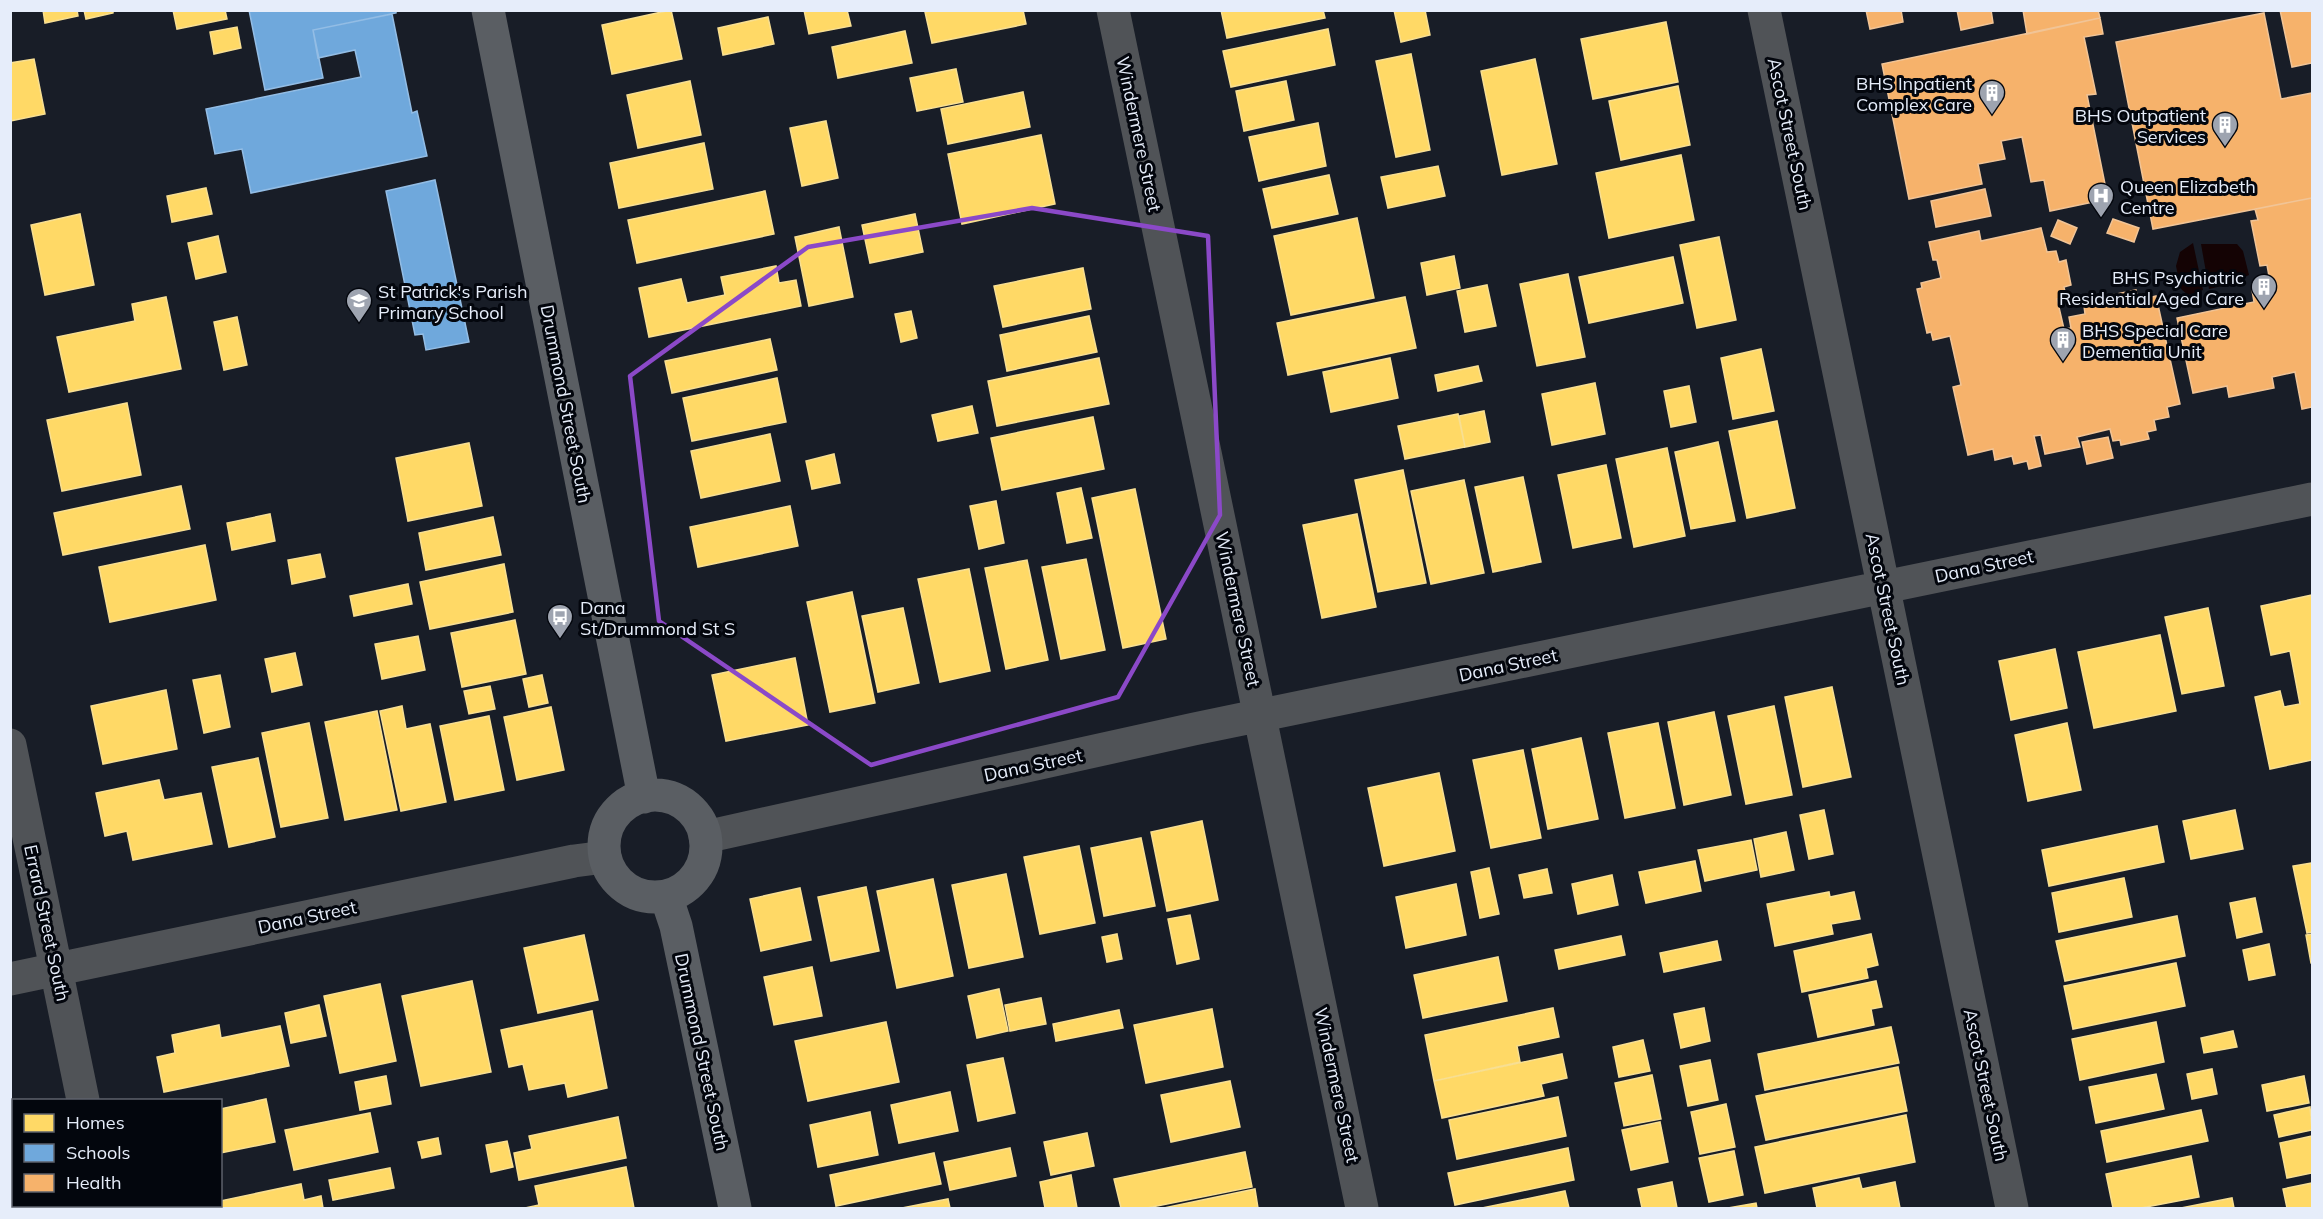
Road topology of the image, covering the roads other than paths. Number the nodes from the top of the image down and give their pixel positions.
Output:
1 (488, 10) edge
2 (1113, 10) edge
3 (1764, 10) edge
4 (2313, 499) edge
5 (1883, 587) junction
6 (1260, 716) junction
7 (10, 745) edge
8 (644, 797) junction
9 (705, 837) junction
10 (605, 857) junction
11 (666, 896) junction
12 (56, 970) junction
13 (10, 979) edge
14 (83, 1099) edge
15 (735, 1209) edge
16 (1362, 1209) edge
17 (2012, 1209) edge

1 - 8 main road, Drummond Street South
2 - 6 street, Windermere Street
3 - 5 street, Ascot Street South
4 - 5 street, Dana Street
5 - 6 street, Dana Street
5 - 17 street, Ascot Street South
6 - 9 street, Dana Street
6 - 16 street, Windermere Street
7 - 12 street, Errard Street South
8 - 9 main road
8 - 10 main road
9 - 11 main road
10 - 11 main road
10 - 12 street, Dana Street
11 - 15 main road, Drummond Street South
12 - 13 street, Dana Street
12 - 14 street, Errard Street South

